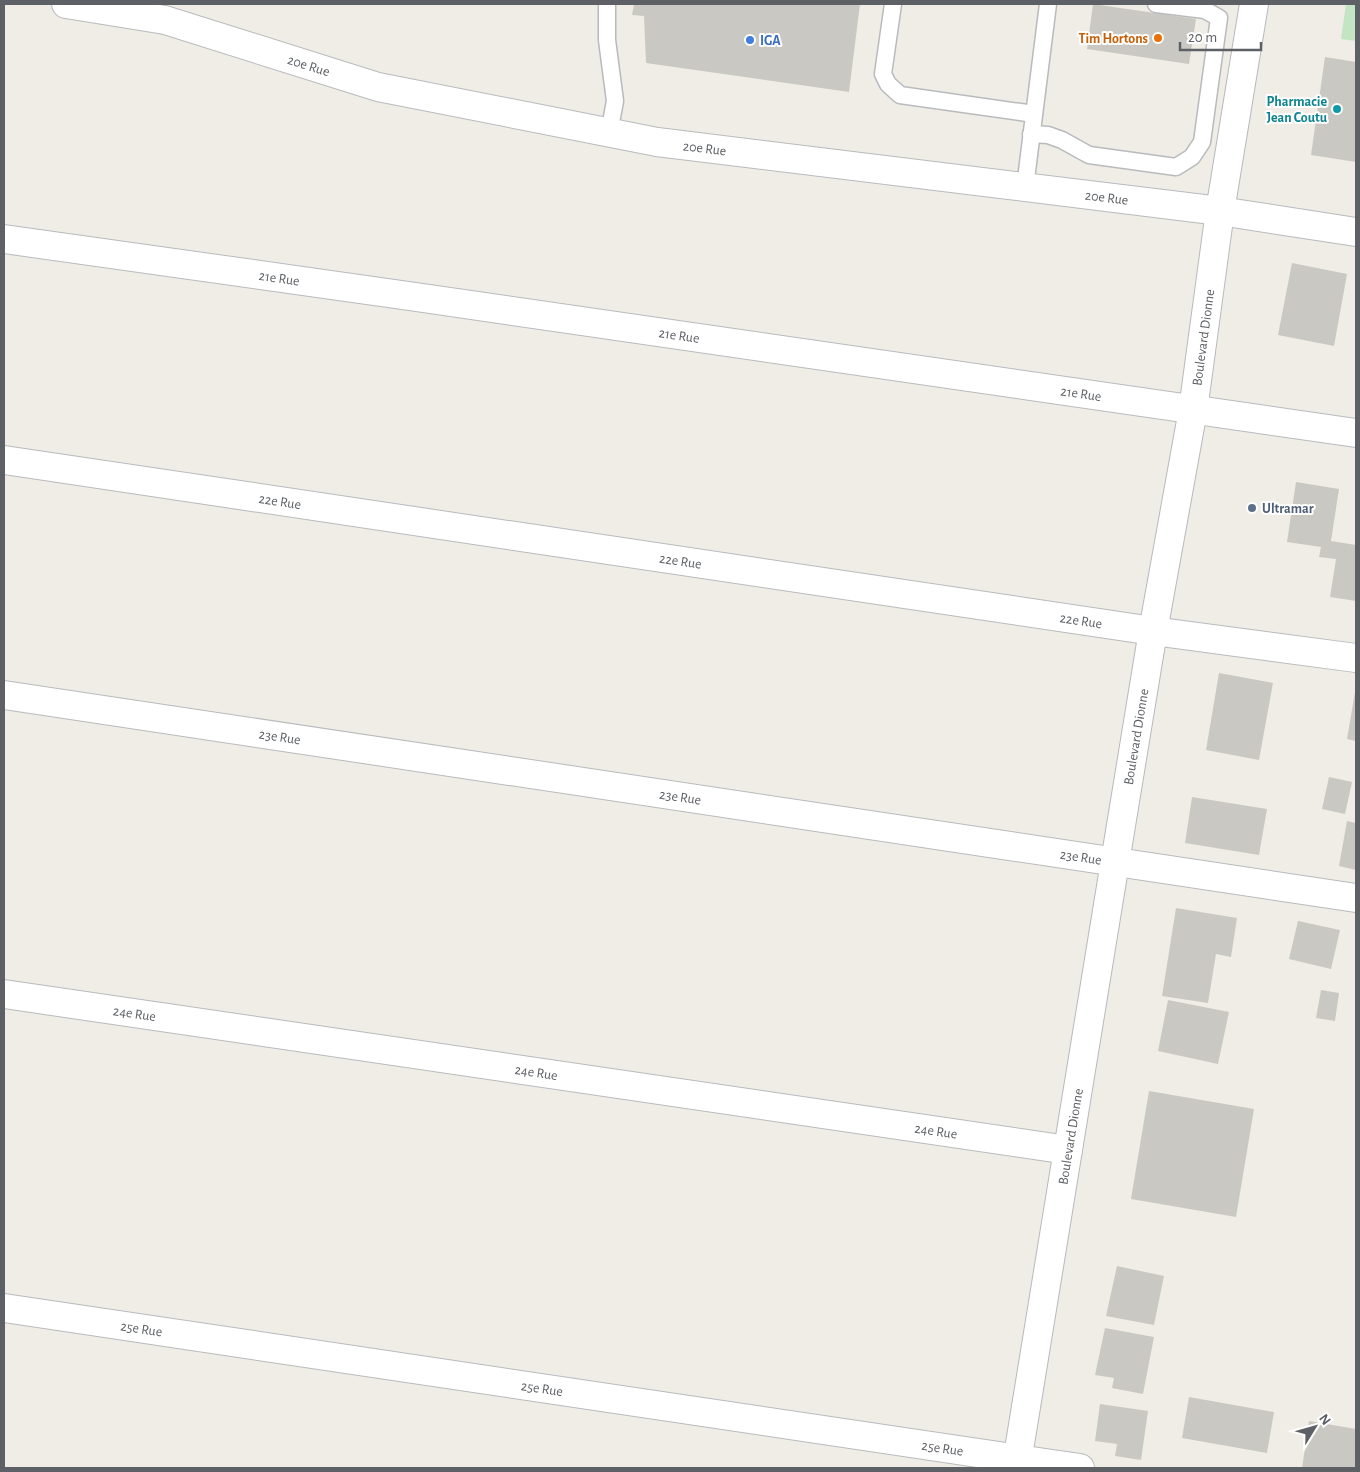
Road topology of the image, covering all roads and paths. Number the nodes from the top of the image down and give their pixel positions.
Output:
1 (66, 4) edge
2 (607, 4) edge
3 (894, 4) edge
4 (1048, 4) edge
5 (1156, 4) edge
6 (1254, 4) edge
7 (1034, 114) junction
8 (609, 133) junction
9 (1031, 134) junction
10 (1025, 188) junction
11 (1220, 211) junction
12 (1356, 232) edge
13 (4, 239) edge
14 (1193, 410) junction
15 (1356, 434) edge
16 (4, 460) edge
17 (1153, 631) junction
18 (1356, 658) edge
19 (4, 695) edge
20 (1114, 862) junction
21 (1356, 898) edge
22 (4, 994) edge
23 (1068, 1150) junction
24 (4, 1308) edge
25 (1017, 1464) edge
26 (1080, 1468) edge

1 - 8 street, 20e Rue
2 - 8 lane
3 - 7 lane
4 - 7 lane
5 - 9 lane
6 - 11 street, Boulevard Dionne
7 - 9 lane
8 - 10 street, 20e Rue
9 - 10 lane
10 - 11 street, 20e Rue
11 - 12 street, 20e Rue
11 - 14 street, Boulevard Dionne
13 - 14 street, 21e Rue
14 - 15 street, 21e Rue
14 - 17 street, Boulevard Dionne
16 - 17 street, 22e Rue
17 - 18 street, 22e Rue
17 - 20 street, Boulevard Dionne
19 - 20 street, 23e Rue
20 - 21 street, 23e Rue
20 - 23 street, Boulevard Dionne
22 - 23 street, 24e Rue
23 - 25 street, Boulevard Dionne
24 - 25 street, 25e Rue
25 - 26 street, 25e Rue

